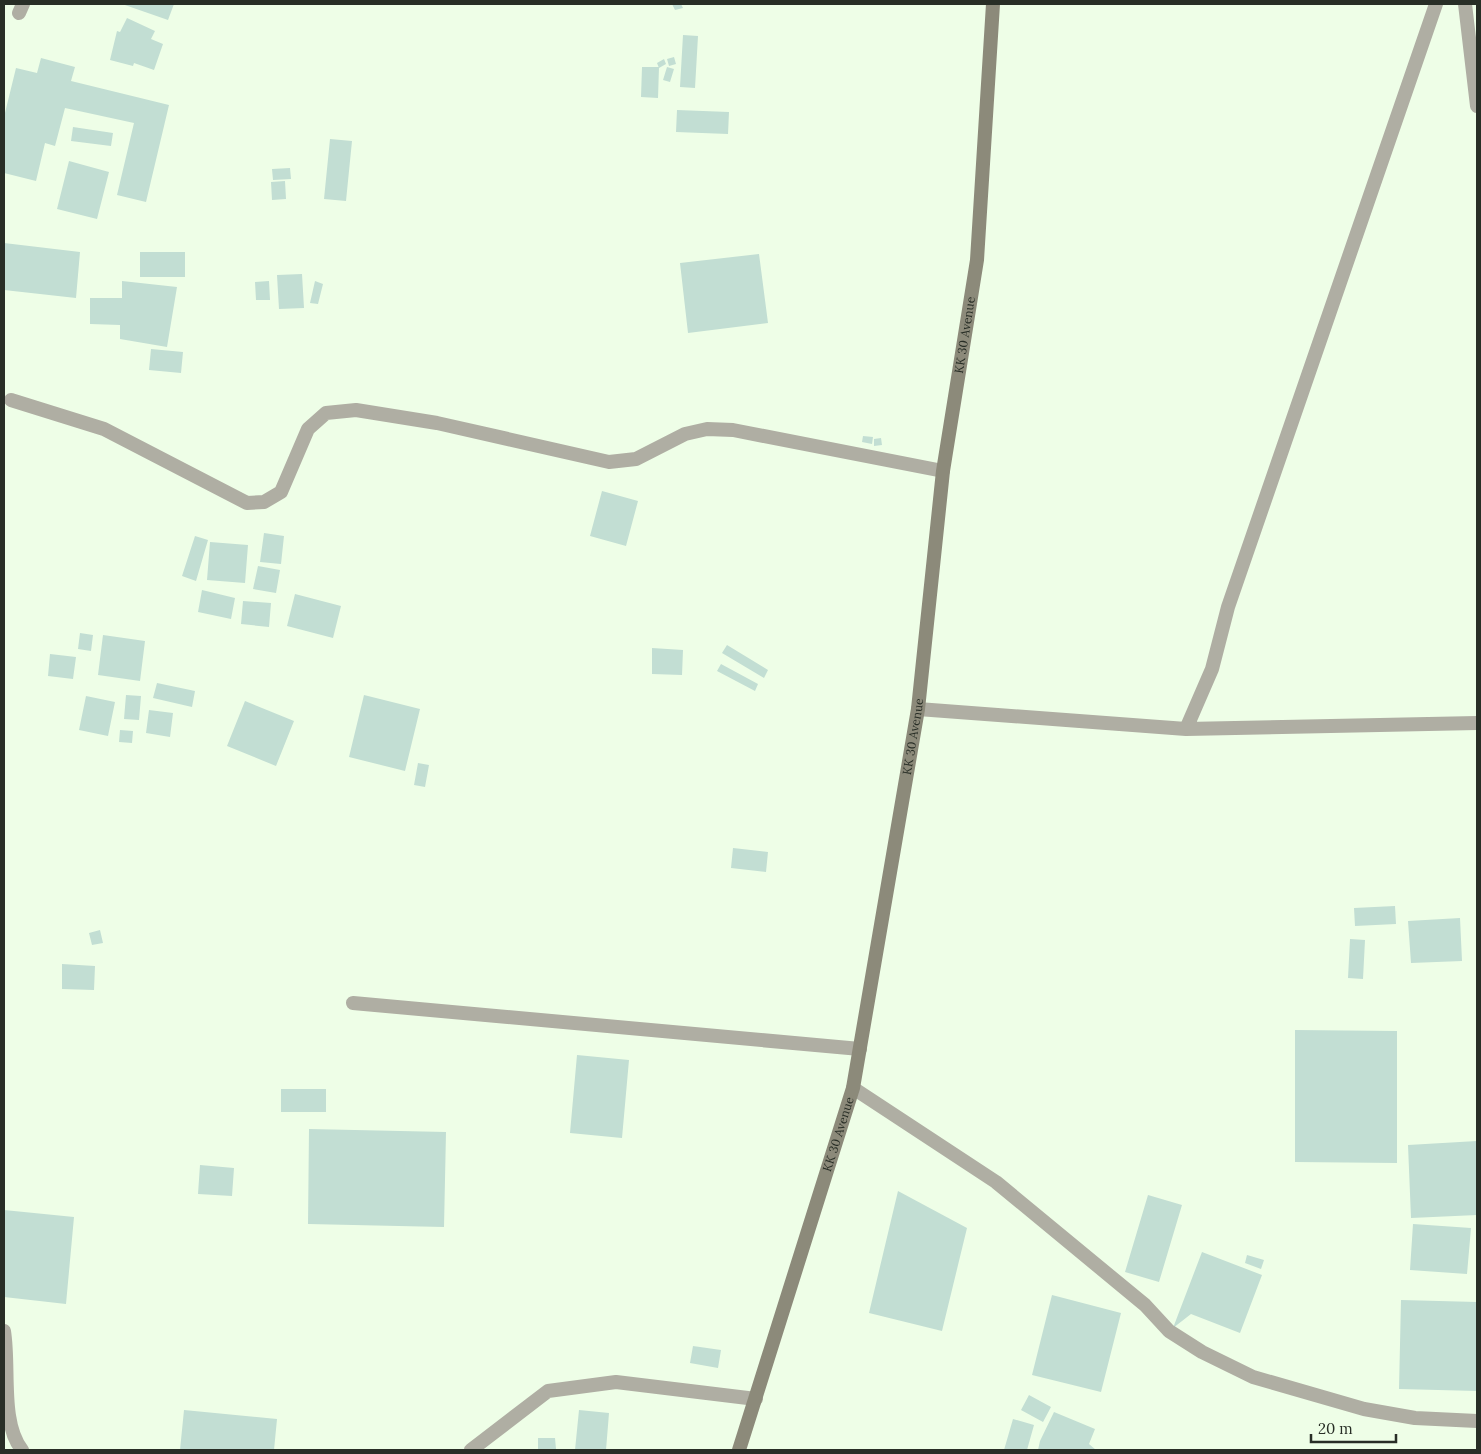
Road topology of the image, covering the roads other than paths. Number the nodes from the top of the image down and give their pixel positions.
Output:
1 (993, 4) edge
2 (1436, 4) edge
3 (1465, 4) edge
4 (1474, 59) edge
5 (1477, 106) edge
6 (11, 400) dead end
7 (943, 471) junction
8 (918, 709) junction
9 (1477, 723) edge
10 (1186, 729) junction
11 (353, 1003) dead end
12 (860, 1049) junction
13 (853, 1088) junction
14 (4, 1331) edge
15 (756, 1399) junction
16 (1477, 1421) edge
17 (22, 1450) edge
18 (471, 1450) edge
19 (738, 1450) edge

1 - 7 main road, KK 30 Avenue
2 - 10 street
3 - 4 street
4 - 5 street
6 - 7 street
7 - 8 main road, KK 30 Avenue
8 - 10 street
8 - 12 main road, KK 30 Avenue
9 - 10 street
11 - 12 street
12 - 13 main road, KK 30 Avenue
13 - 15 main road, KK 30 Avenue
13 - 16 street
14 - 17 street
15 - 18 street
15 - 19 main road, KK 30 Avenue

